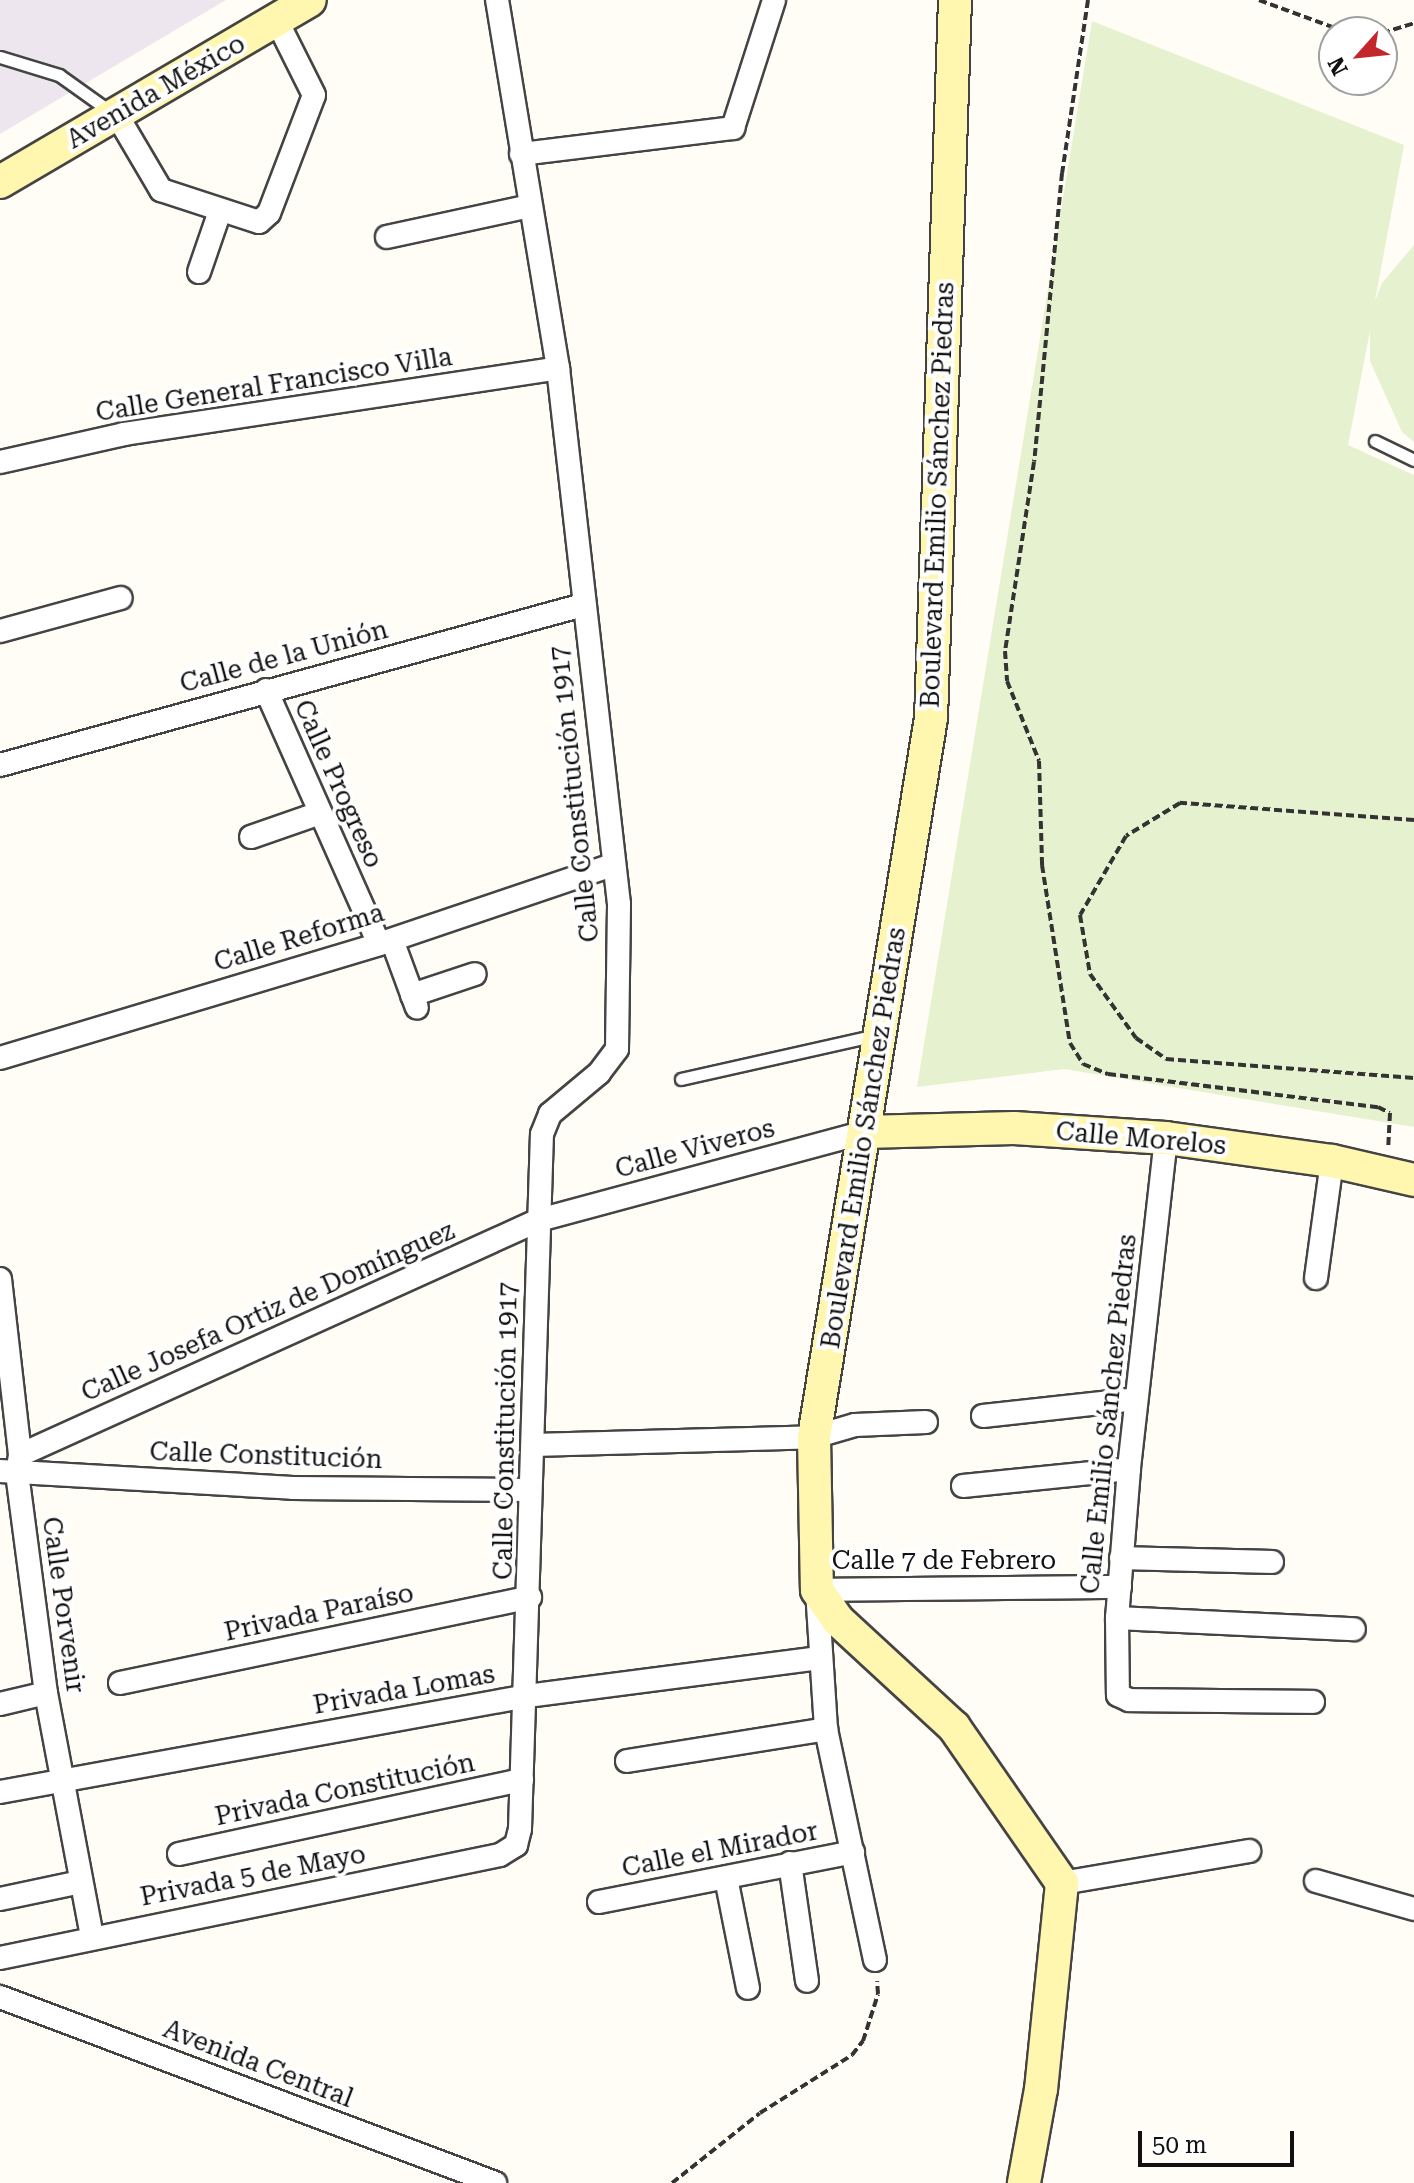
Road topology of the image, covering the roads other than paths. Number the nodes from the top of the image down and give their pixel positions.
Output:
1 (310, 0) edge
2 (497, 0) edge
3 (774, 0) edge
4 (955, 0) edge
5 (277, 21) junction
6 (0, 57) edge
7 (118, 117) junction
8 (521, 154) junction
9 (0, 182) edge
10 (530, 206) junction
11 (220, 211) junction
12 (387, 237) dead end
13 (199, 272) dead end
14 (558, 368) junction
15 (1375, 441) dead end
16 (1414, 460) edge
17 (0, 462) edge
18 (121, 598) dead end
19 (583, 605) junction
20 (0, 631) edge
21 (266, 690) junction
22 (0, 765) edge
23 (320, 813) junction
24 (251, 837) dead end
25 (612, 865) junction
26 (385, 942) junction
27 (475, 974) dead end
28 (881, 1034) junction
29 (0, 1058) edge
30 (681, 1079) dead end
31 (865, 1132) junction
32 (1166, 1138) junction
33 (1332, 1161) junction
34 (1414, 1180) edge
35 (539, 1220) junction
36 (1316, 1278) dead end
37 (0, 1279) edge
38 (1136, 1399) junction
39 (983, 1416) dead end
40 (926, 1422) dead end
41 (814, 1437) junction
42 (533, 1445) junction
43 (12, 1466) edge
44 (1129, 1469) junction
45 (963, 1486) dead end
46 (530, 1490) junction
47 (1121, 1558) junction
48 (1272, 1562) dead end
49 (1120, 1587) junction
50 (817, 1590) junction
51 (530, 1597) junction
52 (1117, 1618) junction
53 (1354, 1629) dead end
54 (820, 1658) junction
55 (120, 1683) dead end
56 (46, 1693) junction
57 (527, 1696) junction
58 (1313, 1702) dead end
59 (0, 1704) edge
60 (826, 1729) junction
61 (627, 1761) dead end
62 (522, 1780) junction
63 (61, 1781) junction
64 (0, 1792) edge
65 (516, 1845) joint
66 (1249, 1851) dead end
67 (853, 1852) junction
68 (179, 1854) dead end
69 (790, 1863) junction
70 (726, 1878) junction
71 (1316, 1881) dead end
72 (81, 1882) junction
73 (1062, 1883) junction
74 (0, 1899) edge
75 (599, 1902) dead end
76 (1414, 1909) edge
77 (92, 1937) junction
78 (0, 1958) edge
79 (875, 1960) road end
80 (807, 1981) dead end
81 (748, 1988) dead end
82 (0, 1997) edge
83 (495, 2183) edge
84 (1024, 2183) edge

1 - 5 main road, Avenida México
2 - 8 street, Calle Constitución 1917
3 - 8 street
4 - 28 main road, Boulevard Emilio Sánchez Piedras
5 - 7 main road, Avenida México
5 - 11 street
6 - 7 lane
7 - 9 main road, Avenida México
7 - 11 street
8 - 10 street, Calle Constitución 1917
10 - 12 street
10 - 14 street, Calle Constitución 1917
11 - 13 street
14 - 17 street, Calle General Francisco Villa
14 - 19 street, Calle Constitución 1917
15 - 16 lane
18 - 20 street
19 - 21 street, Calle de la Unión
19 - 25 street, Calle Constitución 1917
21 - 22 street, Calle de la Unión
21 - 23 street, Calle Progreso
23 - 24 street
23 - 26 street, Calle Progreso
25 - 26 street, Calle Reforma
25 - 35 street, Calle Constitución 1917
26 - 27 street, Calle Progreso
26 - 29 street, Calle Reforma
28 - 30 lane
28 - 31 main road, Boulevard Emilio Sánchez Piedras
31 - 32 main road, Calle Morelos
31 - 35 street, Calle Viveros
31 - 41 main road, Boulevard Emilio Sánchez Piedras
32 - 33 main road, Calle Morelos
32 - 38 street, Calle Emilio Sánchez Piedras
33 - 34 main road, Calle Morelos
33 - 36 street
35 - 42 street, Calle Constitución 1917
35 - 43 street, Calle Josefa Ortiz de Domínguez
37 - 43 street, Calle Porvenir
38 - 39 street
38 - 44 street, Calle Emilio Sánchez Piedras
40 - 41 street
41 - 42 street
41 - 50 main road, Boulevard Emilio Sánchez Piedras
42 - 46 street, Calle Constitución 1917
43 - 46 street, Calle Constitución
43 - 56 street, Calle Porvenir
44 - 45 street
44 - 47 street, Calle Emilio Sánchez Piedras
46 - 51 street, Calle Constitución 1917
47 - 48 street
47 - 49 street, Calle Emilio Sánchez Piedras
49 - 50 street, Calle 7 de Febrero
49 - 52 street, Calle Emilio Sánchez Piedras
50 - 54 street
50 - 73 main road
51 - 55 street, Privada Paraíso
51 - 57 street, Calle Constitución 1917
52 - 53 street
52 - 58 street, Calle Emilio Sánchez Piedras
54 - 57 street, Privada Lomas
54 - 60 street
56 - 59 street
56 - 63 street, Calle Porvenir
57 - 62 street, Calle Constitución 1917
57 - 63 street, Privada Lomas
60 - 61 street
60 - 67 street
62 - 65 street, Calle Constitución 1917
62 - 68 street, Privada Constitución
63 - 64 street, Privada Lomas
63 - 72 street, Calle Porvenir
65 - 77 street, Privada 5 de Mayo
66 - 73 street
67 - 69 street, Calle el Mirador
67 - 79 street
69 - 70 street, Calle el Mirador
69 - 80 street
70 - 75 street, Calle el Mirador
70 - 81 street
71 - 76 street
72 - 74 street
72 - 77 street, Calle Porvenir
73 - 84 main road
77 - 78 street, Privada 5 de Mayo
82 - 83 street, Avenida Central

